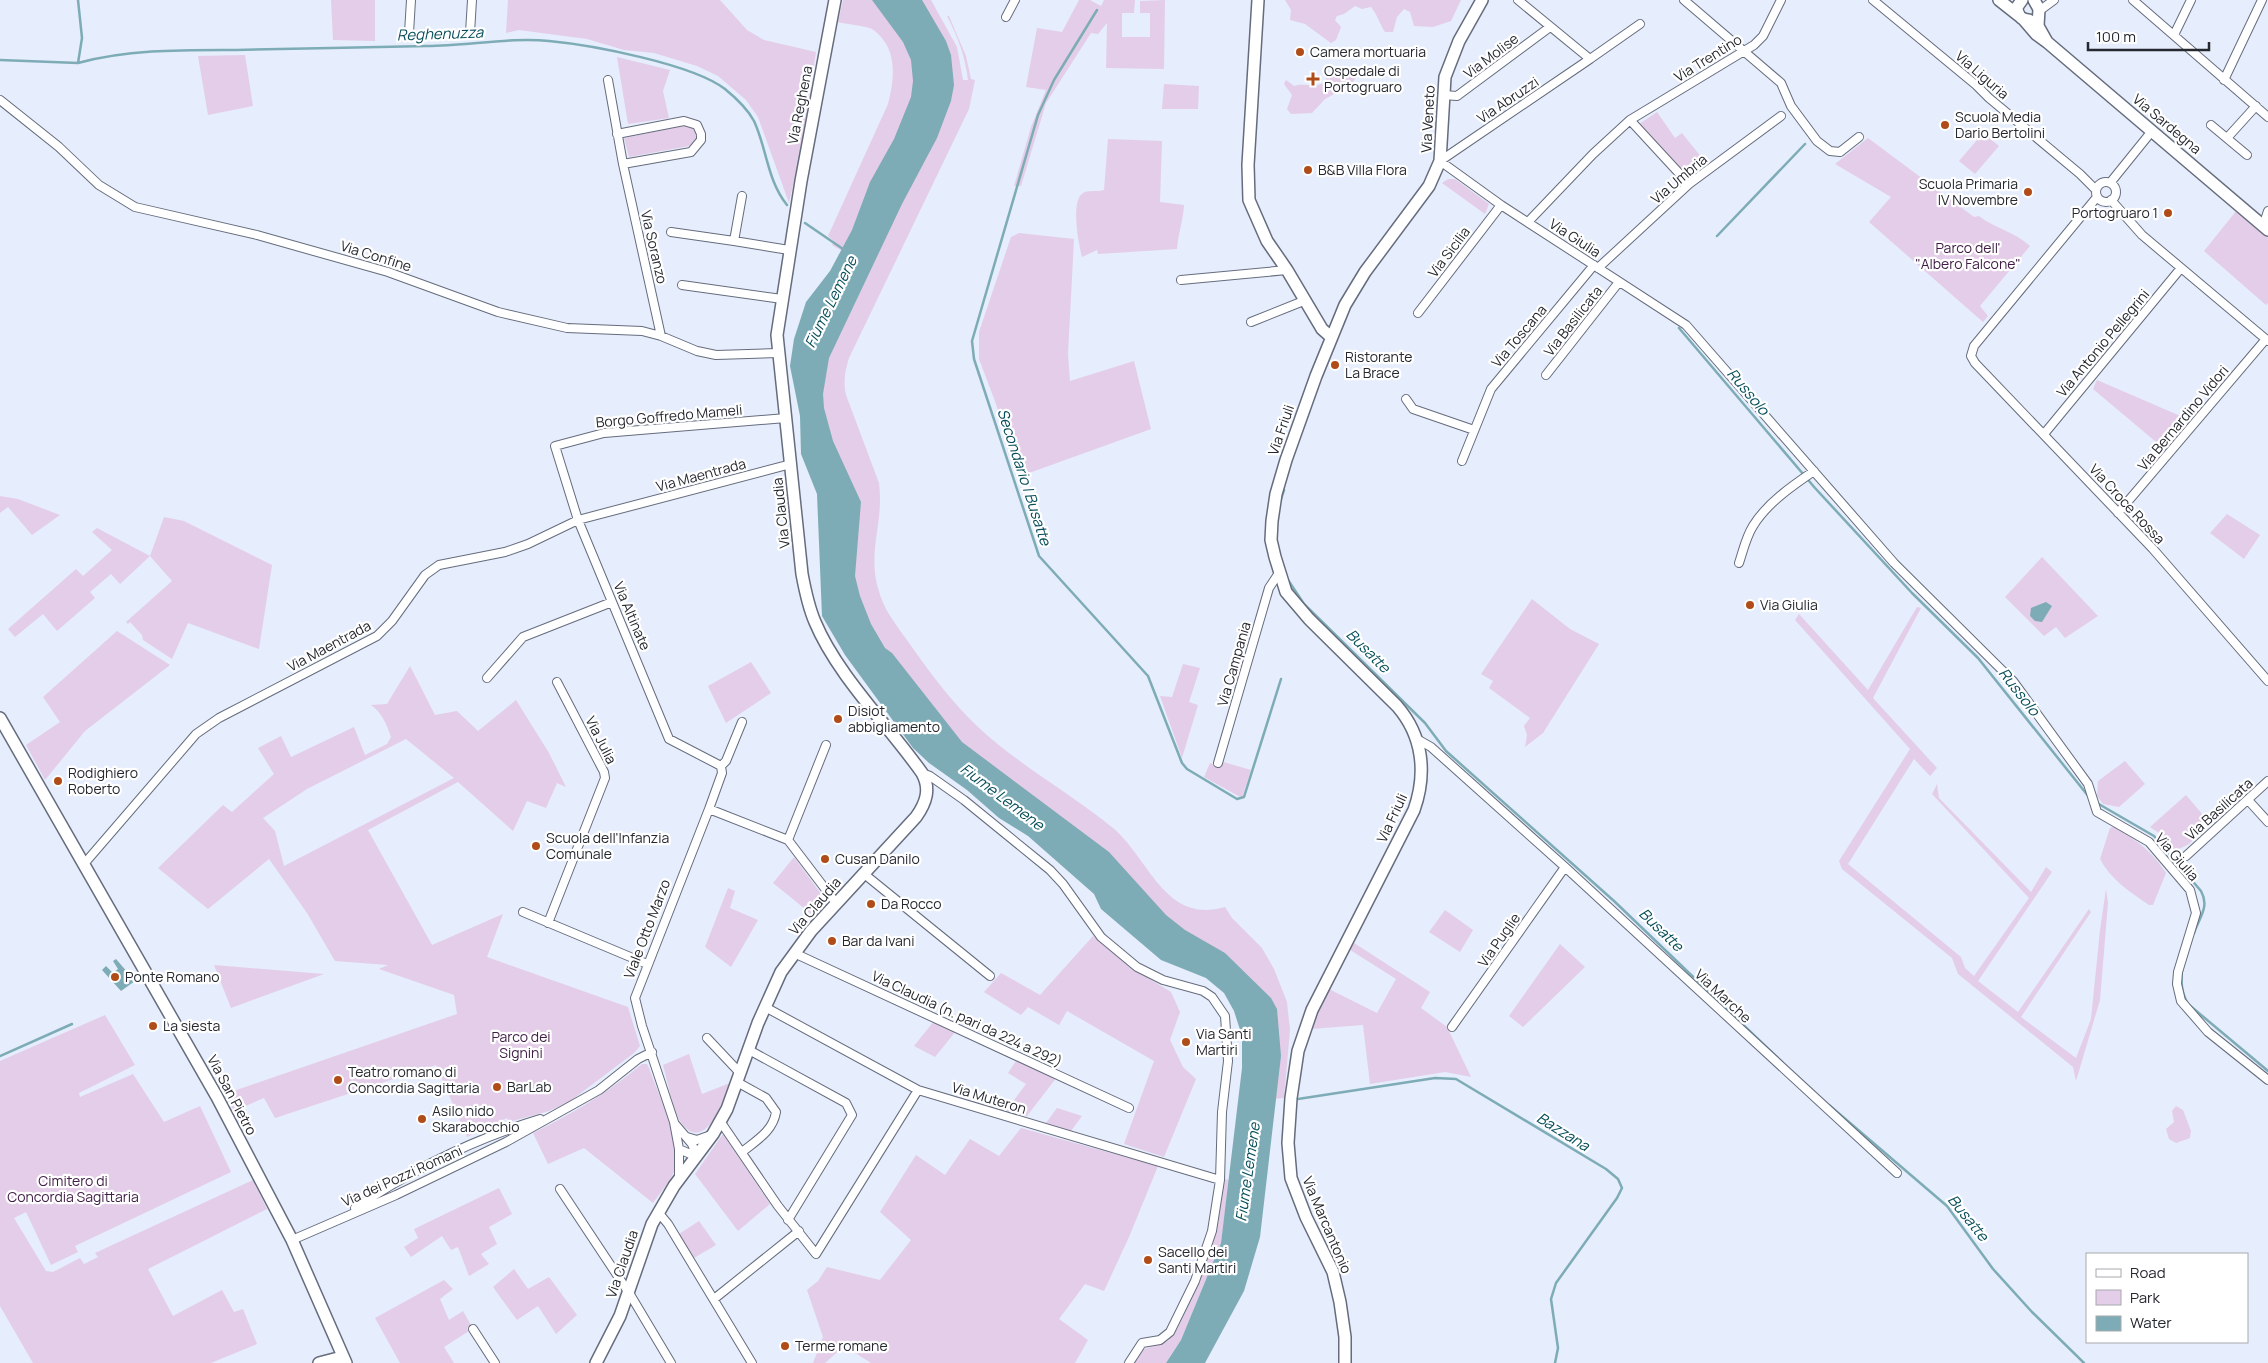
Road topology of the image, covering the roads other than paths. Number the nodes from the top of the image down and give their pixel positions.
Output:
1 (411, 0) edge
2 (472, 0) edge
3 (835, 0) edge
4 (1015, 0) edge
5 (1258, 0) edge
6 (1482, 0) edge
7 (1518, 0) edge
8 (1781, 0) edge
9 (1873, 0) edge
10 (1999, 0) edge
11 (2022, 0) edge
12 (2034, 0) edge
13 (2054, 0) edge
14 (2133, 0) edge
15 (2192, 0) edge
16 (2262, 0) edge
17 (1687, 1) edge
18 (2038, 14) junction
19 (1006, 17) dead end
20 (2021, 17) junction
21 (1640, 24) dead end
22 (1550, 27) junction
23 (409, 33) dead end
24 (470, 33) dead end
25 (2174, 35) junction
26 (2047, 42) junction
27 (1745, 51) junction
28 (1590, 59) junction
29 (608, 80) dead end
30 (2224, 80) junction
31 (1443, 96) junction
32 (0, 100) edge
33 (2256, 106) junction
34 (1781, 116) dead end
35 (2268, 116) edge
36 (1630, 120) junction
37 (2211, 125) dead end
38 (2152, 131) junction
39 (617, 134) junction
40 (1859, 137) dead end
41 (2227, 138) junction
42 (2247, 155) dead end
43 (1440, 161) junction
44 (623, 164) junction
45 (2110, 183) junction
46 (1689, 184) junction
47 (2097, 194) junction
48 (742, 196) dead end
49 (2111, 200) junction
50 (1501, 205) junction
51 (2268, 211) edge
52 (795, 216) joint
53 (1528, 222) junction
54 (2266, 228) edge
55 (671, 232) dead end
56 (734, 241) junction
57 (789, 250) junction
58 (1596, 266) junction
59 (2182, 268) junction
60 (1287, 270) junction
61 (1181, 280) dead end
62 (1619, 282) junction
63 (682, 285) dead end
64 (782, 299) junction
65 (1306, 300) junction
66 (1418, 313) dead end
67 (1251, 322) dead end
68 (661, 336) junction
69 (1331, 337) junction
70 (2267, 340) edge
71 (778, 353) junction
72 (1546, 375) dead end
73 (1406, 399) dead end
74 (786, 418) junction
75 (1474, 430) junction
76 (2044, 434) junction
77 (556, 446) joint
78 (1462, 461) dead end
79 (791, 464) junction
80 (1811, 473) junction
81 (2118, 513) junction
82 (578, 520) junction
83 (1739, 563) dead end
84 (1279, 573) junction
85 (612, 602) junction
86 (487, 678) dead end
87 (557, 682) dead end
88 (2268, 682) edge
89 (0, 718) edge
90 (742, 722) dead end
91 (1417, 740) junction
92 (826, 745) dead end
93 (1218, 764) dead end
94 (721, 766) junction
95 (922, 773) junction
96 (2268, 781) edge
97 (2248, 800) junction
98 (709, 809) junction
99 (2268, 822) edge
100 (788, 840) junction
101 (2186, 856) dead end
102 (84, 864) junction
103 (1566, 867) junction
104 (864, 873) junction
105 (836, 903) junction
106 (524, 912) dead end
107 (548, 923) junction
108 (794, 953) junction
109 (647, 964) junction
110 (990, 976) dead end
111 (765, 1007) junction
112 (1452, 1027) dead end
113 (707, 1038) dead end
114 (749, 1050) junction
115 (652, 1052) junction
116 (738, 1078) junction
117 (2268, 1080) edge
118 (918, 1090) junction
119 (1291, 1098) joint
120 (1129, 1108) dead end
121 (553, 1115) junction
122 (720, 1121) junction
123 (674, 1122) junction
124 (713, 1134) junction
125 (687, 1138) junction
126 (679, 1149) junction
127 (742, 1152) junction
128 (697, 1157) junction
129 (1896, 1173) dead end
130 (679, 1179) junction
131 (1220, 1180) junction
132 (560, 1189) dead end
133 (658, 1212) junction
134 (341, 1217) junction
135 (788, 1220) junction
136 (798, 1231) junction
137 (292, 1240) junction
138 (628, 1291) junction
139 (714, 1299) junction
140 (473, 1329) dead end
141 (344, 1360) edge
142 (319, 1363) edge
143 (495, 1363) edge
144 (596, 1363) edge
145 (671, 1363) edge
146 (752, 1363) edge
147 (1129, 1363) edge
148 (1345, 1363) edge

1 - 23 street
2 - 24 street
3 - 52 street, Via Reghena
4 - 19 street
5 - 60 street
6 - 31 street, Via Veneto
7 - 22 street
8 - 27 street, Via Trentino
9 - 47 street, Via Liguria
10 - 20 street, Via Sardegna
11 - 20 street
12 - 18 street, Via Sardegna
13 - 18 street
14 - 25 street
15 - 25 street
16 - 30 street
17 - 27 street
18 - 20 street
18 - 26 street, Via Sardegna
20 - 26 street, Via Sardegna
21 - 28 street, Via Abruzzi
22 - 28 street
22 - 31 street, Via Molise
25 - 30 street
26 - 38 street, Via Sardegna
27 - 36 street, Via Trentino
27 - 40 street
28 - 43 street, Via Abruzzi
29 - 39 street, Via Soranzo
30 - 33 street
31 - 43 street, Via Veneto
32 - 68 street, Via Confine
33 - 35 street
33 - 41 street
34 - 46 street, Via Umbria
36 - 46 street
36 - 53 street, Via Trentino
37 - 41 street
38 - 45 street
38 - 54 street, Via Sardegna
39 - 44 street, Via Soranzo
39 - 44 street
41 - 42 street
43 - 50 street, Via Giulia
43 - 69 street, Via Veneto
44 - 68 street, Via Soranzo
45 - 47 street
45 - 49 street
46 - 58 street, Via Umbria
47 - 49 street
47 - 76 street, Via Croce Rossa
48 - 56 street
49 - 59 street
50 - 53 street, Via Giulia
50 - 66 street, Via Sicilia
51 - 54 street
52 - 57 street, Via Claudia
53 - 58 street, Via Giulia
55 - 56 street
56 - 57 street
57 - 64 street, Via Claudia
58 - 62 street, Via Giulia
58 - 75 street, Via Toscana
59 - 70 street
59 - 76 street, Via Antonio Pellegrini
60 - 61 street
60 - 65 street
62 - 72 street, Via Basilicata
62 - 80 street, Via Giulia
63 - 64 street
64 - 71 street, Via Claudia
65 - 67 street
65 - 69 street
68 - 71 street, Via Confine
69 - 84 street, Via Friuli
70 - 81 street, Via Bernardino Vidori
71 - 74 street, Via Claudia
73 - 75 street
74 - 77 street, Borgo Goffredo Mameli
74 - 79 street, Via Claudia
75 - 78 street, Via Toscana
76 - 81 street, Via Croce Rossa
77 - 82 street, Via Altinate
79 - 82 street, Via Maentrada
79 - 95 street, Via Claudia
80 - 83 street
80 - 117 street, Via Giulia
81 - 88 street, Via Croce Rossa
82 - 85 street, Via Altinate
82 - 102 street, Via Maentrada
84 - 91 street, Via Friuli
84 - 93 street, Via Campania
85 - 86 street
85 - 94 street, Via Altinate
87 - 107 street, Via Julia
89 - 102 street, Via San Pietro
90 - 94 street, Viale Otto Marzo
91 - 103 street, Via Marche
91 - 119 street, Via Friuli
92 - 100 street
94 - 98 street, Viale Otto Marzo
95 - 104 street, Via Claudia
95 - 131 street
96 - 97 street, Via Basilicata
97 - 99 street
97 - 101 street, Via Basilicata
98 - 100 street
98 - 109 street, Viale Otto Marzo
100 - 105 street
102 - 137 street, Via San Pietro
103 - 112 street, Via Puglie
103 - 129 street, Via Marche
104 - 105 street, Via Claudia
104 - 110 street
105 - 108 street, Via Claudia
106 - 107 street
107 - 109 street
108 - 111 street, Via Claudia
108 - 120 street, Via Claudia (n. pari da 224 a 292)
109 - 115 street, Viale Otto Marzo
111 - 114 street, Via Claudia
111 - 118 street, Via Muteron
113 - 116 street
114 - 116 street, Via Claudia
114 - 135 street
115 - 121 street, Via dei Pozzi Romani
115 - 123 street, Viale Otto Marzo
116 - 122 street, Via Claudia
116 - 127 street
118 - 131 street, Via Muteron
118 - 136 street
119 - 148 street, Via Marcantonio
121 - 134 street, Via dei Pozzi Romani
121 - 134 street, Via dei Pozzi Romani
122 - 124 street, Via Claudia
122 - 127 street
123 - 125 street, Viale Otto Marzo
123 - 126 street, Viale Otto Marzo
124 - 125 street
124 - 128 street, Via Claudia
125 - 128 street, Viale Otto Marzo
126 - 128 street
126 - 130 street, Viale Otto Marzo
127 - 135 street
128 - 130 street, Via Claudia
130 - 133 street, Via Claudia
131 - 147 street
132 - 138 street
133 - 138 street, Via Claudia
133 - 139 street
134 - 137 street, Via dei Pozzi Romani
135 - 136 street
136 - 139 street
137 - 141 street, Via San Pietro
138 - 144 street, Via Claudia
138 - 145 street
139 - 146 street
140 - 143 street
141 - 142 street

